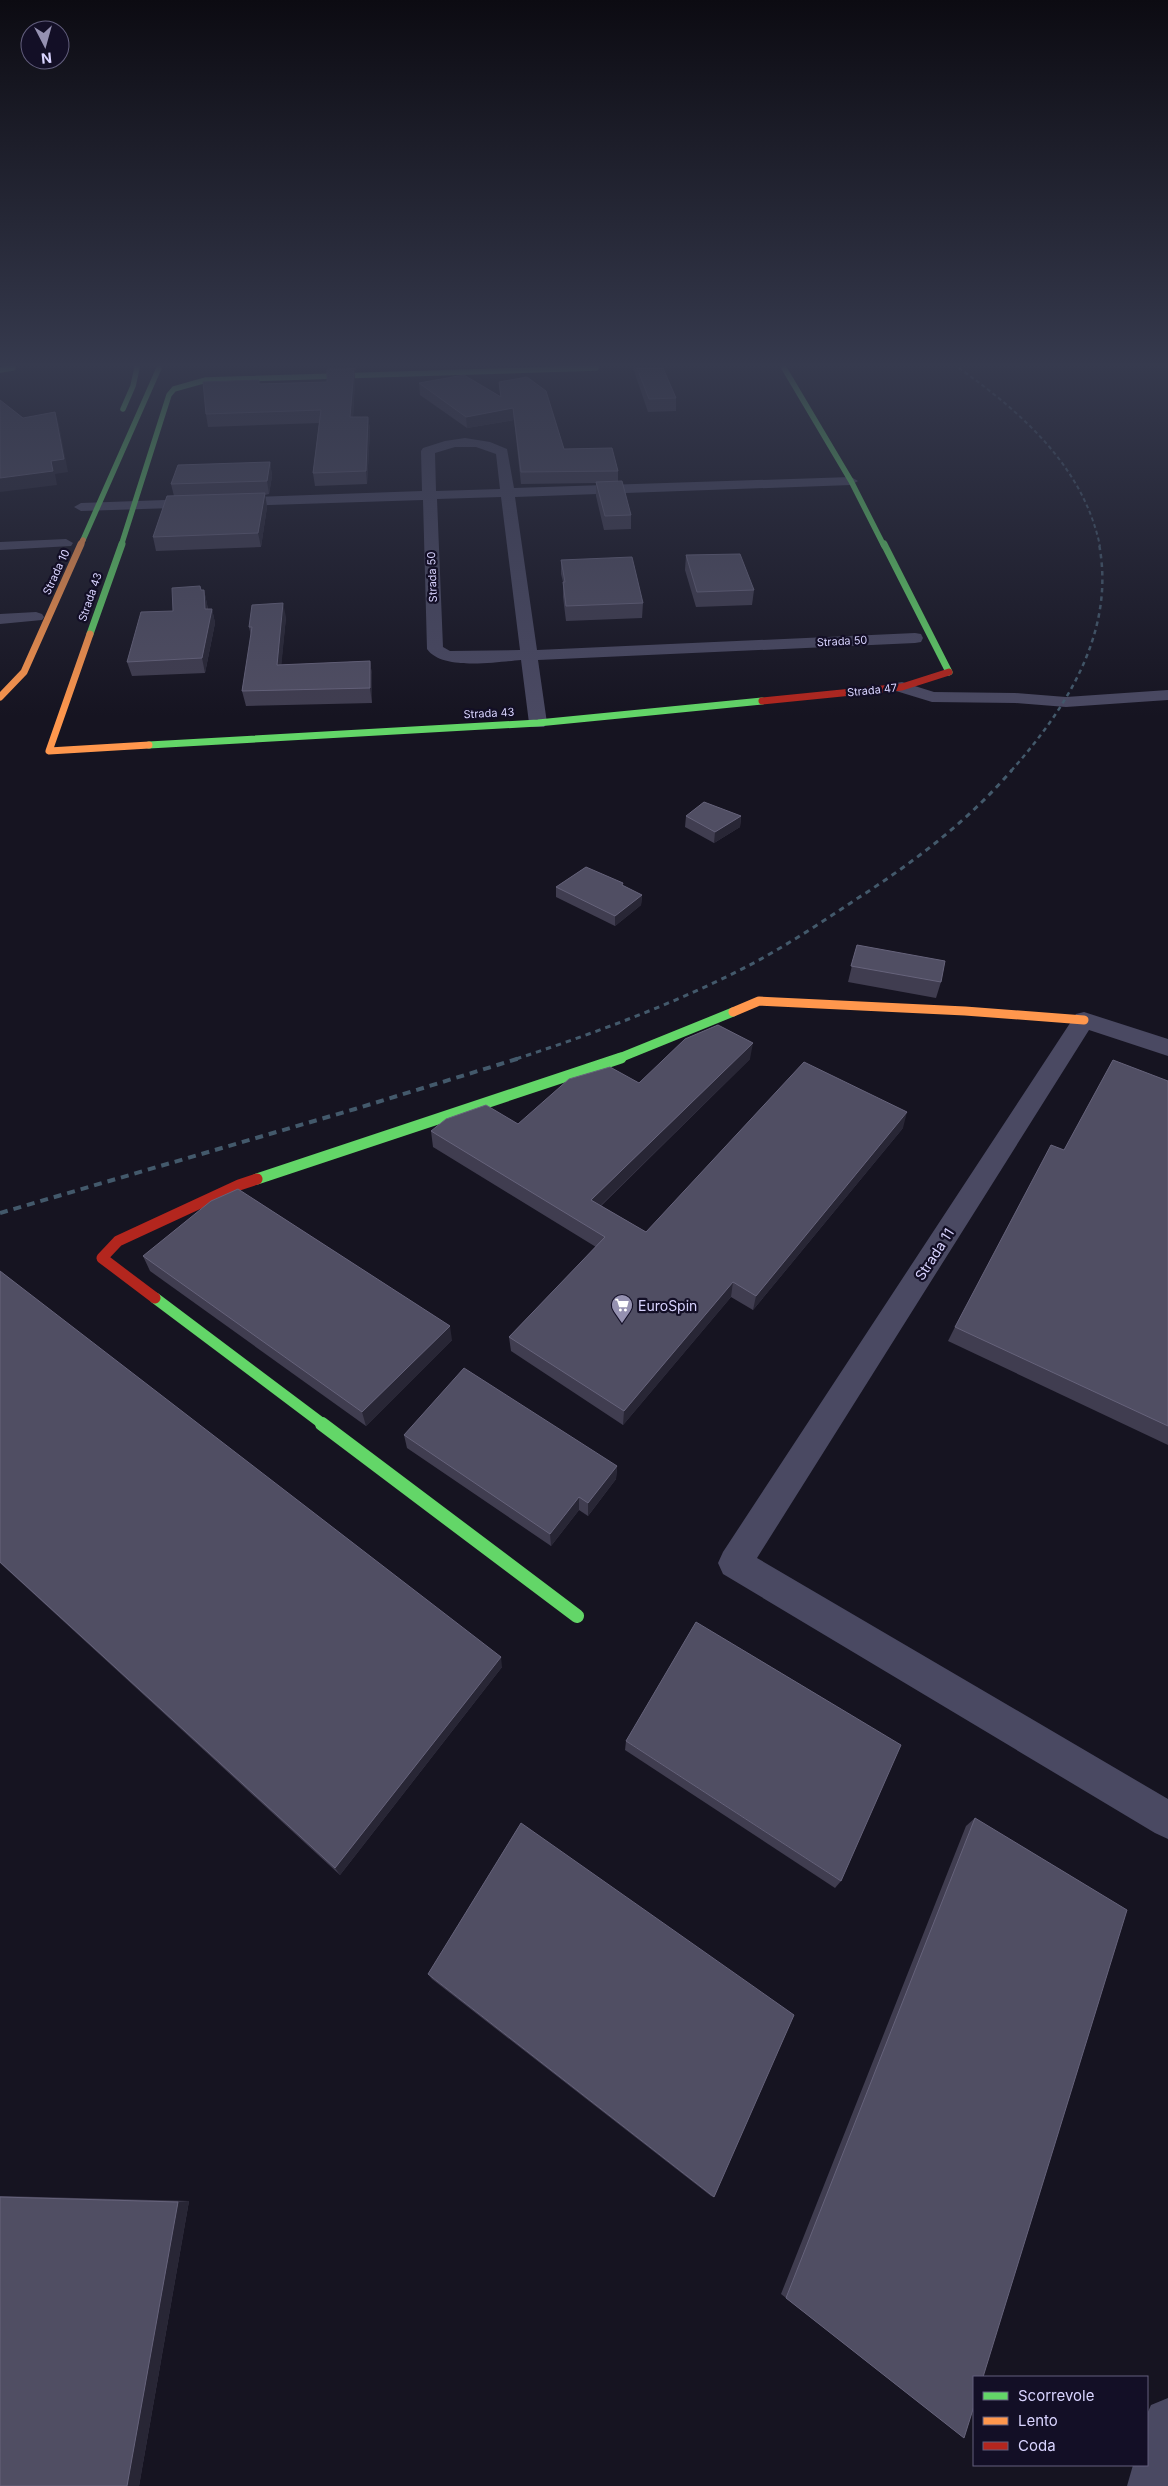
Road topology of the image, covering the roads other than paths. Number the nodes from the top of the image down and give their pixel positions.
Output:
1 (109, 484) edge
2 (142, 484) edge
3 (429, 484) edge
4 (506, 484) edge
5 (764, 484) edge
6 (852, 484) edge
7 (88, 493) dead end
8 (507, 493) junction
9 (429, 495) junction
10 (136, 504) junction
11 (100, 506) junction
12 (79, 511) joint
13 (66, 543) dead end
14 (0, 546) edge
15 (46, 592) dead end
16 (36, 617) junction
17 (0, 619) edge
18 (915, 638) dead end
19 (528, 656) junction
20 (902, 687) junction
21 (1168, 695) edge
22 (0, 696) edge
23 (538, 722) junction
24 (1084, 1020) junction
25 (1168, 1048) edge
26 (577, 1616) dead end
27 (1168, 1820) edge
28 (1168, 2422) edge
29 (1152, 2486) edge

1 - 11 street, Strada 10
2 - 10 street, Strada 43
3 - 9 street, Strada 50
4 - 8 street, Strada 50
5 - 8 street
6 - 20 street, Strada 47
7 - 12 street
8 - 9 street
8 - 19 street, Strada 50
9 - 10 street
9 - 19 street, Strada 50
10 - 11 street
10 - 23 street, Strada 43
11 - 12 street
11 - 22 street, Strada 10
13 - 14 street
15 - 16 street, Strada 10
16 - 17 street
16 - 22 street, Strada 10
18 - 19 street, Strada 50
19 - 23 street, Strada 50
20 - 21 street
20 - 23 street, Strada 47
24 - 25 street
24 - 26 street
24 - 27 street, Strada 11
28 - 29 street

